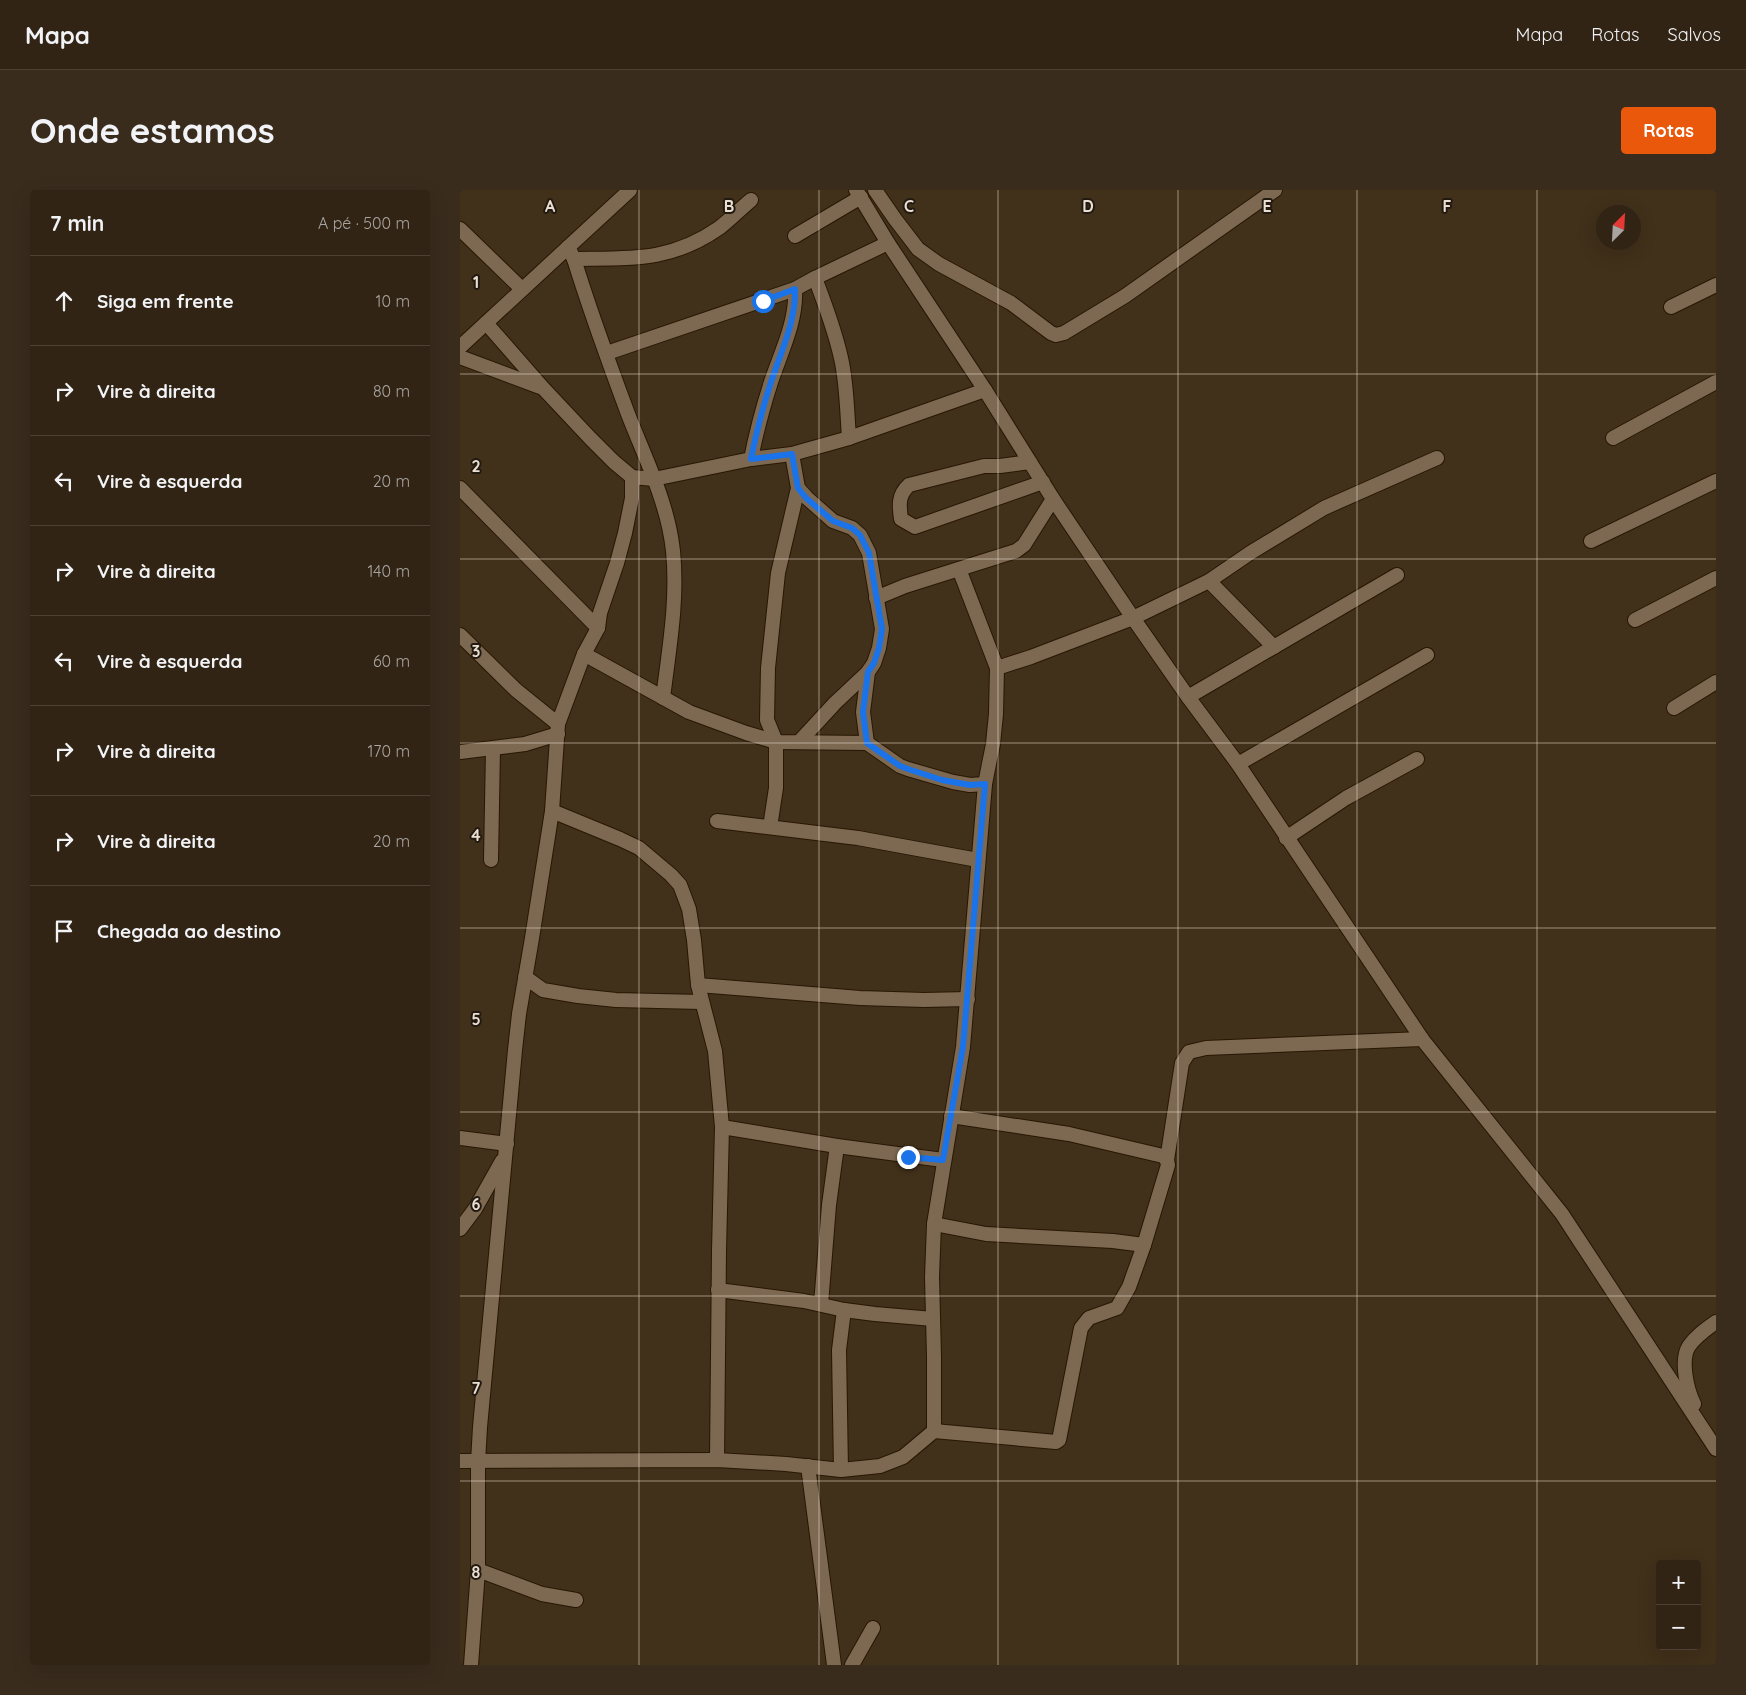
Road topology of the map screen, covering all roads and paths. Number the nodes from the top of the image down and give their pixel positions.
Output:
1 (875, 190) edge
2 (1275, 190) edge
3 (625, 192) edge
4 (859, 193) edge
5 (750, 200) dead end
6 (460, 229) edge
7 (795, 236) dead end
8 (888, 244) junction
9 (571, 253) junction
10 (815, 278) junction
11 (1716, 284) edge
12 (522, 289) junction
13 (795, 289) junction
14 (1671, 308) dead end
15 (486, 323) junction
16 (461, 344) edge
17 (607, 353) junction
18 (460, 357) edge
19 (1716, 382) edge
20 (543, 388) junction
21 (985, 390) junction
22 (849, 438) junction
23 (1613, 438) dead end
24 (792, 454) junction
25 (1437, 458) dead end
26 (751, 459) junction
27 (1030, 462) junction
28 (632, 476) junction
29 (654, 479) junction
30 (1716, 481) edge
31 (1043, 482) junction
32 (460, 488) edge
33 (798, 488) junction
34 (1053, 499) junction
35 (1591, 541) dead end
36 (959, 569) junction
37 (1397, 575) dead end
38 (1716, 578) edge
39 (1209, 581) junction
40 (876, 598) junction
41 (1134, 618) junction
42 (1635, 620) dead end
43 (598, 628) junction
44 (460, 635) edge
45 (1274, 647) junction
46 (584, 654) junction
47 (1427, 655) dead end
48 (997, 668) junction
49 (868, 672) junction
50 (1716, 682) edge
51 (1188, 697) junction
52 (662, 698) junction
53 (1674, 708) dead end
54 (558, 729) junction
55 (800, 741) junction
56 (776, 742) junction
57 (867, 743) junction
58 (493, 749) junction
59 (460, 752) edge
60 (1417, 759) dead end
61 (1238, 764) junction
62 (985, 784) junction
63 (552, 811) junction
64 (717, 821) dead end
65 (770, 827) junction
66 (1286, 838) junction
67 (492, 860) dead end
68 (978, 860) junction
69 (525, 977) junction
70 (698, 986) junction
71 (968, 999) junction
72 (701, 1002) junction
73 (1422, 1039) junction
74 (951, 1116) junction
75 (722, 1127) junction
76 (460, 1138) edge
77 (507, 1144) junction
78 (837, 1146) junction
79 (943, 1160) junction
80 (1167, 1160) junction
81 (934, 1224) junction
82 (460, 1229) edge
83 (1144, 1246) junction
84 (718, 1290) junction
85 (821, 1304) junction
86 (844, 1310) junction
87 (933, 1319) junction
88 (1716, 1322) edge
89 (934, 1430) junction
90 (1715, 1444) edge
91 (717, 1460) junction
92 (460, 1461) edge
93 (478, 1462) junction
94 (808, 1466) junction
95 (842, 1470) junction
96 (478, 1570) junction
97 (576, 1600) dead end
98 (873, 1628) dead end
99 (472, 1665) edge
100 (834, 1665) edge
101 (852, 1665) edge

1 - 2 street
3 - 9 street
4 - 7 street
4 - 8 street
5 - 9 street
6 - 12 street
8 - 10 street
8 - 21 street
9 - 12 street
9 - 17 street
10 - 13 street
10 - 22 street
11 - 14 street
12 - 15 street
13 - 17 street
13 - 26 street
15 - 16 street
15 - 20 street
17 - 29 street
18 - 20 street
19 - 23 street
20 - 28 street
21 - 22 street
21 - 27 street
22 - 24 street
24 - 26 street
24 - 33 street
25 - 39 street
26 - 29 street
27 - 31 street
27 - 31 street
28 - 29 street
28 - 43 street
29 - 52 street
30 - 35 street
31 - 34 street
32 - 43 street
33 - 40 street
33 - 56 street
34 - 36 street
34 - 41 street
36 - 40 street
36 - 48 street
37 - 45 street
38 - 42 street
39 - 41 street
39 - 45 street
40 - 49 street
41 - 48 street
41 - 51 street
43 - 46 street
44 - 54 street
45 - 51 street
46 - 52 street
46 - 54 street
47 - 61 street
48 - 62 street
49 - 55 street
49 - 57 street
50 - 53 street
51 - 61 street
52 - 56 street
54 - 58 street
54 - 63 street
55 - 56 street
55 - 57 street
56 - 65 street
57 - 62 street
58 - 59 street
58 - 67 street
60 - 66 street
61 - 66 street
62 - 68 street
63 - 69 street
63 - 70 street
64 - 65 street
65 - 68 street
66 - 73 street
68 - 71 street
69 - 72 street
69 - 77 street
70 - 71 street
70 - 72 street
71 - 74 street
72 - 75 street
73 - 80 street
73 - 90 street
74 - 79 street
74 - 80 street
75 - 78 street
75 - 84 street
76 - 77 street
77 - 82 street
77 - 93 street
78 - 79 street
78 - 85 street
79 - 81 street
80 - 83 street
81 - 83 street
81 - 87 street
83 - 89 street
84 - 85 street
84 - 91 street
85 - 86 street
86 - 87 street
86 - 95 street
87 - 89 street
88 - 90 street
89 - 95 street
91 - 93 street
91 - 94 street
92 - 93 street
93 - 96 street
94 - 95 street
94 - 100 street
96 - 97 street
96 - 99 street
98 - 101 street

